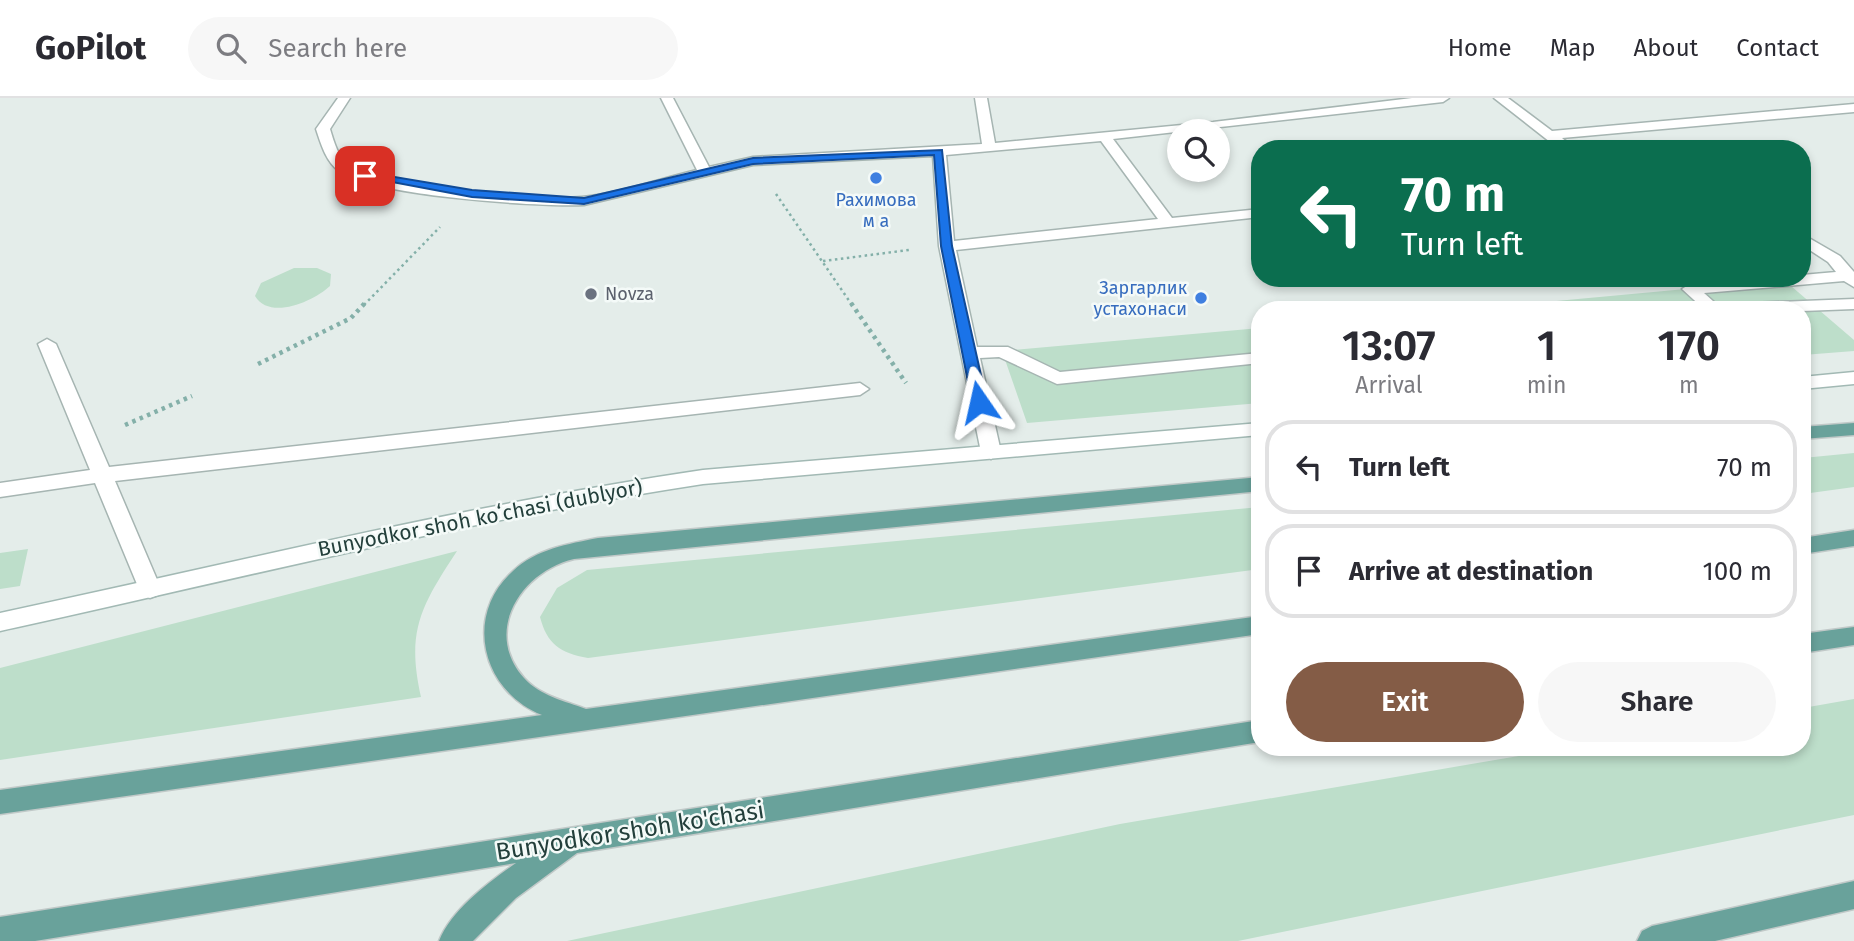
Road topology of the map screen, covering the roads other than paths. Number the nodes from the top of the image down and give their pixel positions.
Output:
1 (344, 98) edge
2 (667, 98) edge
3 (981, 98) edge
4 (1443, 98) edge
5 (1500, 98) edge
6 (1854, 108) edge
7 (1550, 135) junction
8 (1104, 136) junction
9 (1556, 140) edge
10 (989, 146) junction
11 (939, 152) junction
12 (705, 173) junction
13 (1251, 213) edge
14 (1167, 222) junction
15 (1811, 244) edge
16 (947, 246) junction
17 (1851, 280) edge
18 (1811, 282) edge
19 (1726, 287) edge
20 (1704, 301) edge
21 (1854, 304) edge
22 (1811, 306) edge
23 (47, 344) dead end
24 (971, 353) junction
25 (1251, 359) edge
26 (1854, 378) edge
27 (1811, 382) edge
28 (860, 389) dead end
29 (1854, 429) edge
30 (1251, 430) edge
31 (1811, 432) edge
32 (991, 452) junction
33 (103, 475) junction
34 (1251, 485) edge
35 (0, 490) edge
36 (1854, 538) edge
37 (1811, 544) edge
38 (150, 589) junction
39 (0, 622) edge
40 (1251, 626) edge
41 (1854, 636) edge
42 (1811, 643) edge
43 (587, 720) junction
44 (1251, 732) edge
45 (0, 802) edge
46 (579, 839) junction
47 (1854, 895) edge
48 (0, 932) edge
49 (454, 941) edge
50 (1652, 941) edge

1 - 12 street
2 - 12 street
3 - 10 street
4 - 8 street
5 - 7 street
6 - 7 street
7 - 9 street
8 - 10 street
8 - 14 street
10 - 11 street
11 - 12 street
11 - 16 street
13 - 14 street
14 - 16 street
15 - 17 street
16 - 24 street
17 - 18 street
19 - 20 street
21 - 22 street
23 - 33 street
24 - 25 street
24 - 32 street
26 - 27 street
28 - 33 street
29 - 31 main road
30 - 32 street, Bunyodkor shoh koʻchasi (dublyor)
32 - 38 street, Bunyodkor shoh koʻchasi (dublyor)
33 - 35 street
33 - 38 street
34 - 43 main road
36 - 37 main road
38 - 39 street, Bunyodkor shoh koʻchasi (dublyor)
40 - 43 main road
41 - 42 main road
43 - 45 main road
44 - 46 main road, Bunyodkor shoh ko'chasi
46 - 48 main road, Bunyodkor shoh ko'chasi
46 - 49 main road
47 - 50 main road

